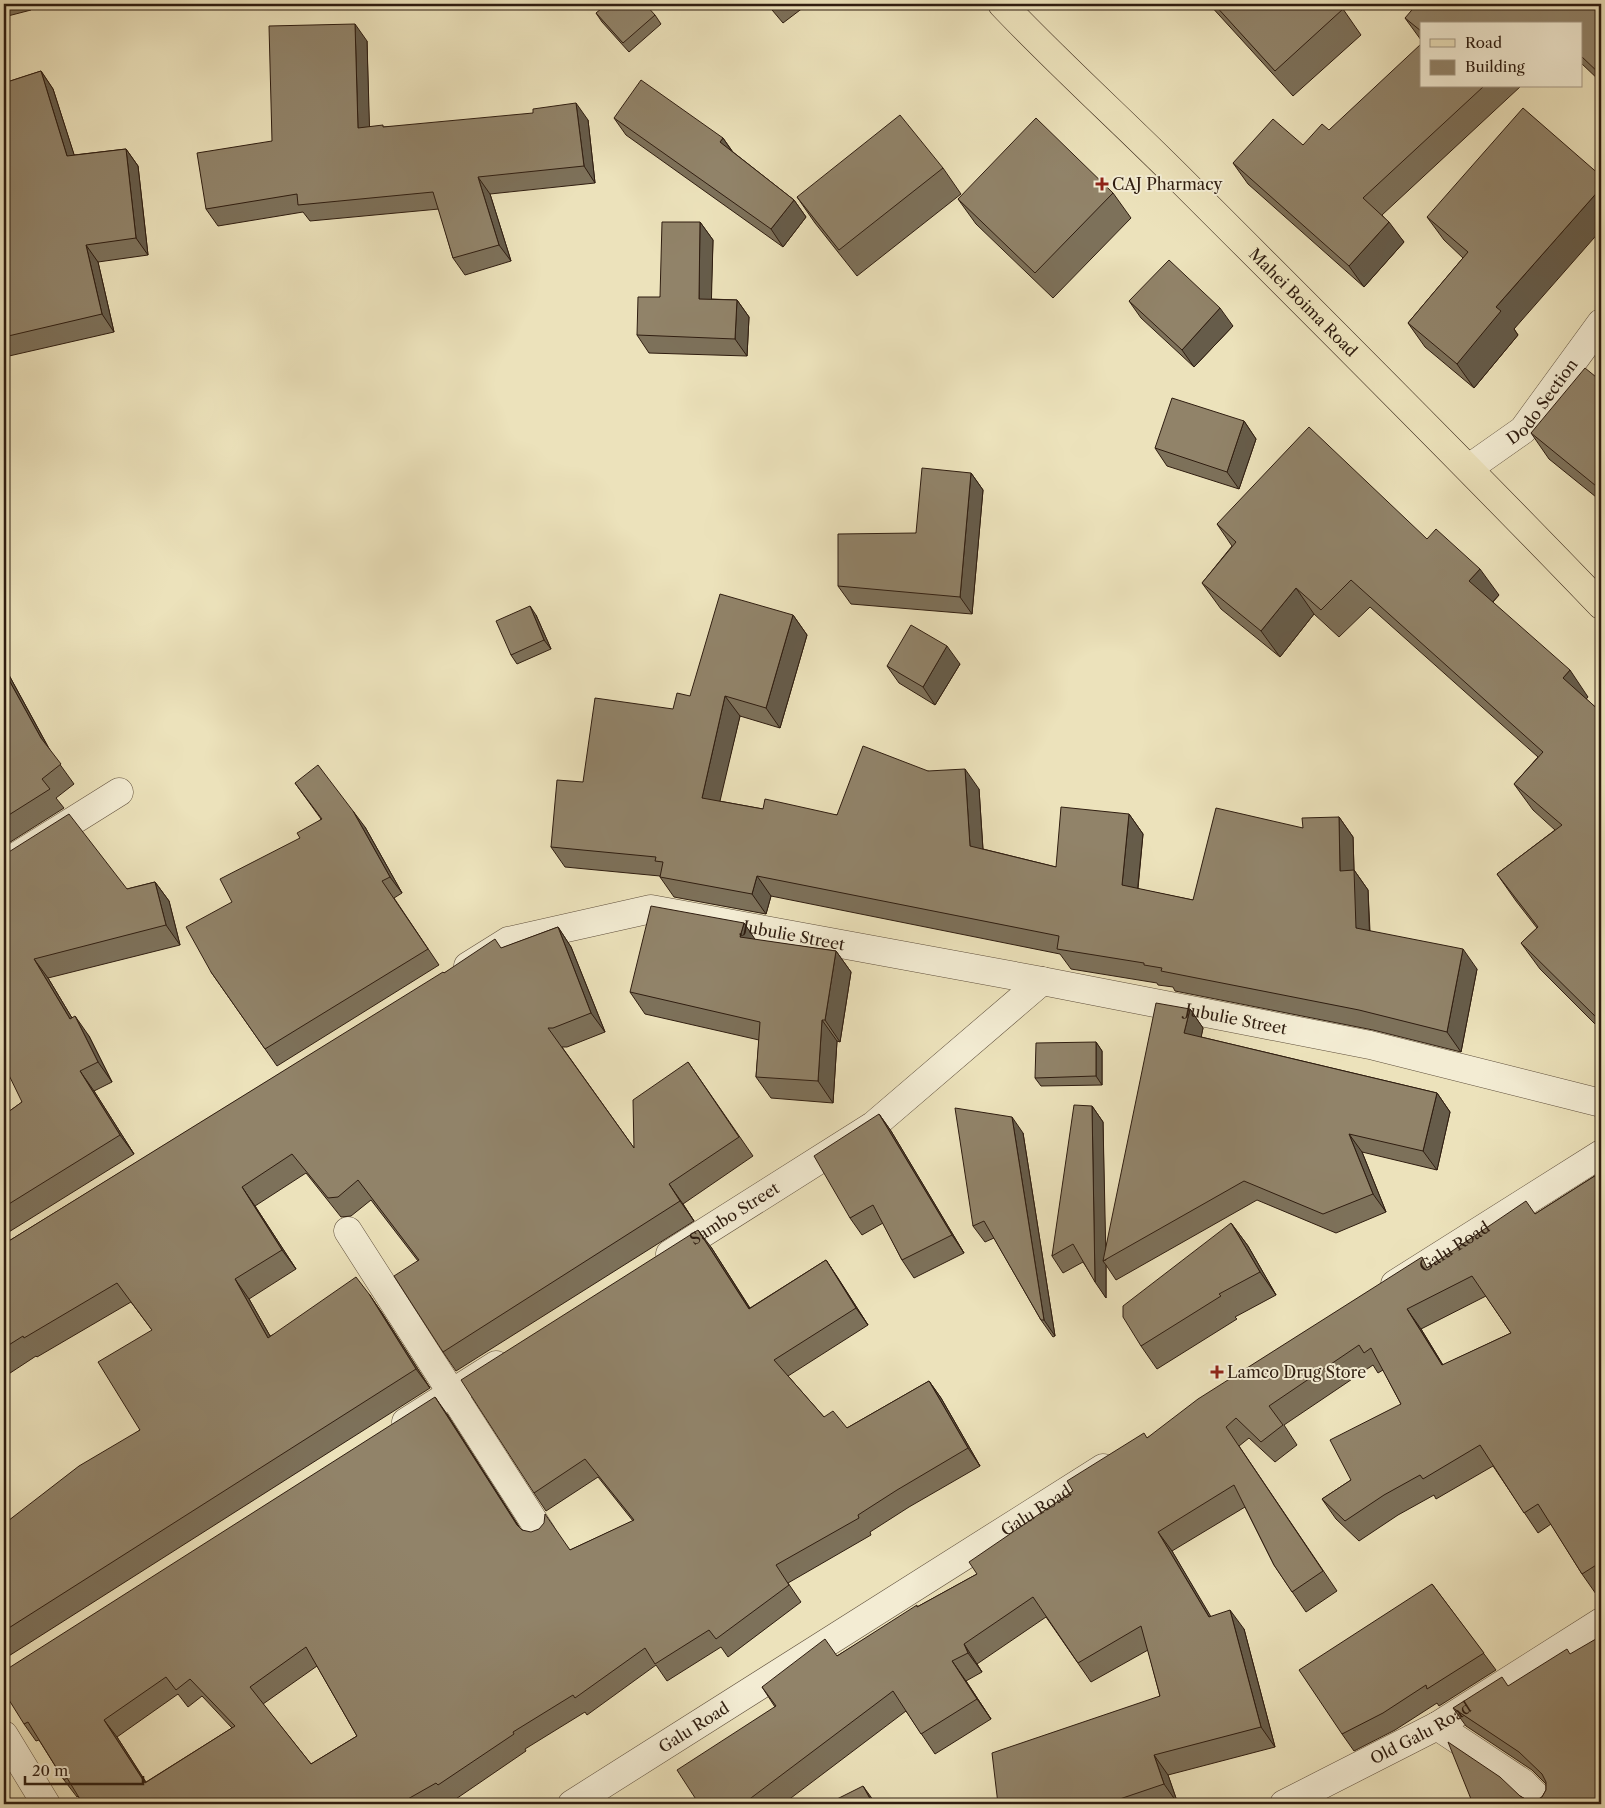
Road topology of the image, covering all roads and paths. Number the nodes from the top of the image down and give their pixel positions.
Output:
1 (1002, 4) edge
2 (1601, 323) edge
3 (1470, 468) junction
4 (1601, 605) edge
5 (119, 792) dead end
6 (4, 864) edge
7 (450, 977) edge
8 (1042, 981) junction
9 (1601, 1103) edge
10 (1601, 1154) edge
11 (348, 1231) dead end
12 (650, 1267) edge
13 (1374, 1298) edge
14 (518, 1351) edge
15 (451, 1393) junction
16 (384, 1436) edge
17 (1120, 1458) edge
18 (542, 1534) edge
19 (1601, 1622) edge
20 (1437, 1726) junction
21 (4, 1735) edge
22 (46, 1804) edge
23 (572, 1804) edge
24 (1284, 1804) edge
25 (1544, 1804) edge

1 - 3 main road, Mahei Boima Road
2 - 3 street, Dodo Section
3 - 4 main road, Mahei Boima Road
5 - 6 street
7 - 8 street, Jubulie Street
8 - 9 street, Jubulie Street
8 - 12 street, Sambo Street
10 - 13 street, Galu Road
11 - 15 street
14 - 15 street
15 - 16 street
15 - 18 street
17 - 23 street, Galu Road
19 - 20 street, Old Galu Road
20 - 24 street, Old Galu Road
20 - 25 street
21 - 22 street

